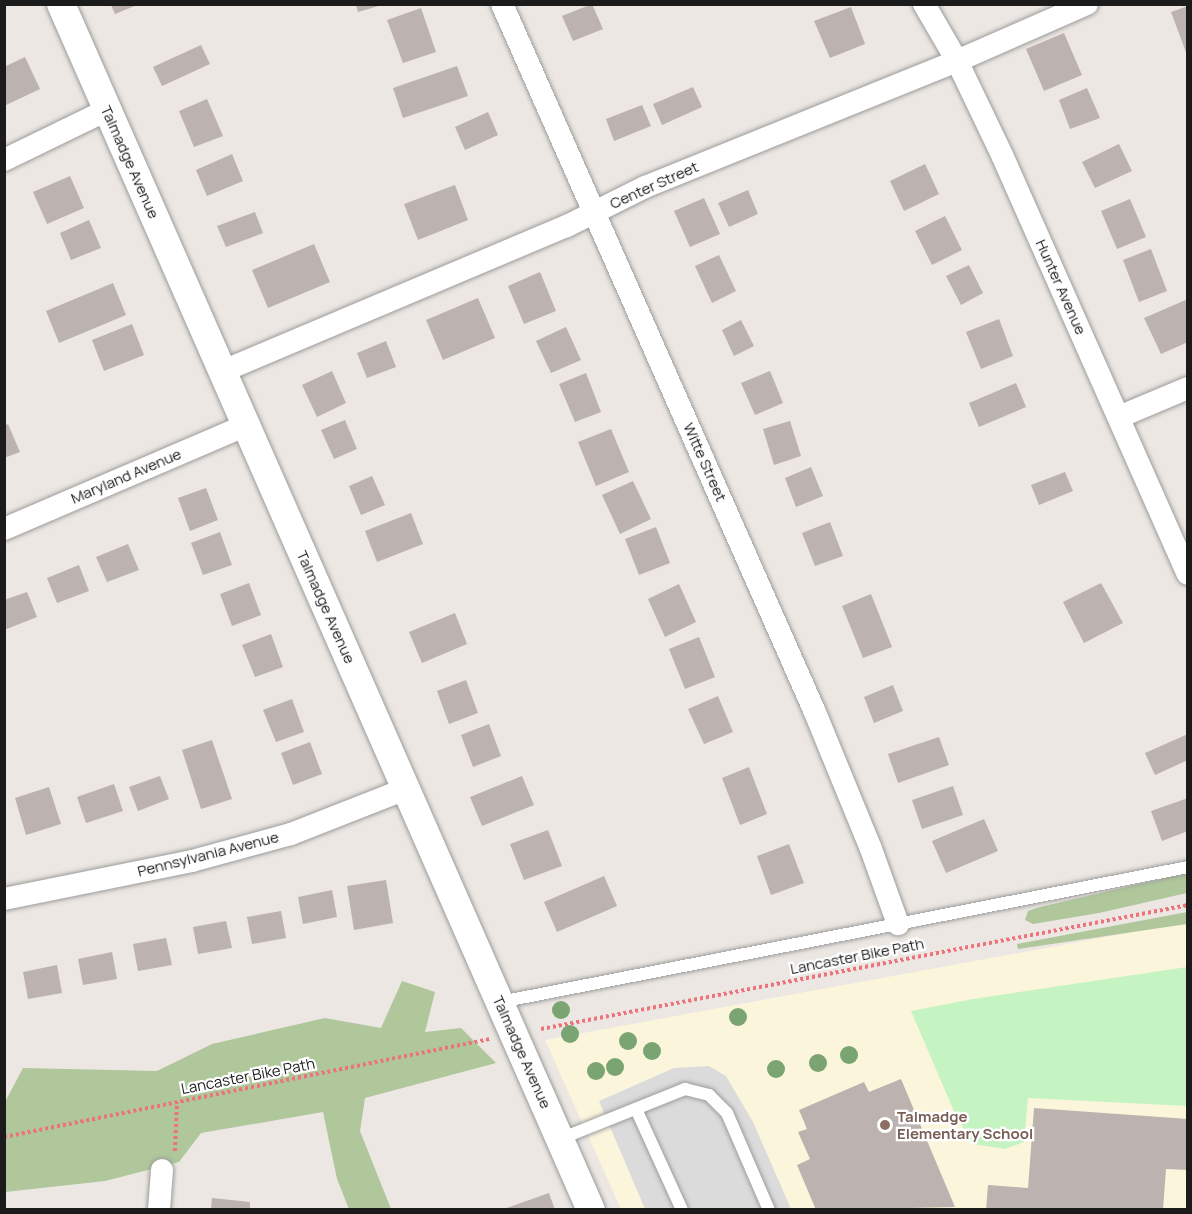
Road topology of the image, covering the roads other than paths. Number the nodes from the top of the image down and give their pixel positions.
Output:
1 (61, 4) edge
2 (502, 4) edge
3 (924, 4) edge
4 (1087, 4) edge
5 (957, 61) junction
6 (107, 110) junction
7 (4, 160) edge
8 (594, 213) junction
9 (223, 371) junction
10 (1188, 388) edge
11 (1119, 417) junction
12 (247, 425) junction
13 (4, 529) edge
14 (1188, 574) edge
15 (406, 789) junction
16 (1188, 867) edge
17 (4, 899) edge
18 (898, 924) junction
19 (500, 1002) junction
20 (636, 1108) junction
21 (560, 1139) junction
22 (162, 1176) road end
23 (159, 1209) edge
24 (591, 1209) edge
25 (682, 1209) edge
26 (769, 1209) edge

1 - 6 street, Talmadge Avenue
2 - 8 street, Witte Street
3 - 5 street, Hunter Avenue
4 - 5 street, Center Street
5 - 8 street, Center Street
5 - 11 street, Hunter Avenue
6 - 7 street
6 - 9 street, Talmadge Avenue
8 - 9 street, Center Street
8 - 18 street, Witte Street
9 - 12 street, Talmadge Avenue
10 - 11 street
11 - 14 street, Hunter Avenue
12 - 13 street, Maryland Avenue
12 - 15 street, Talmadge Avenue
15 - 17 street, Pennsylvania Avenue
15 - 19 street, Talmadge Avenue
16 - 18 lane
18 - 19 lane
19 - 21 street, Talmadge Avenue
20 - 21 lane
20 - 25 lane
20 - 26 lane
21 - 24 street, Talmadge Avenue
22 - 23 street

